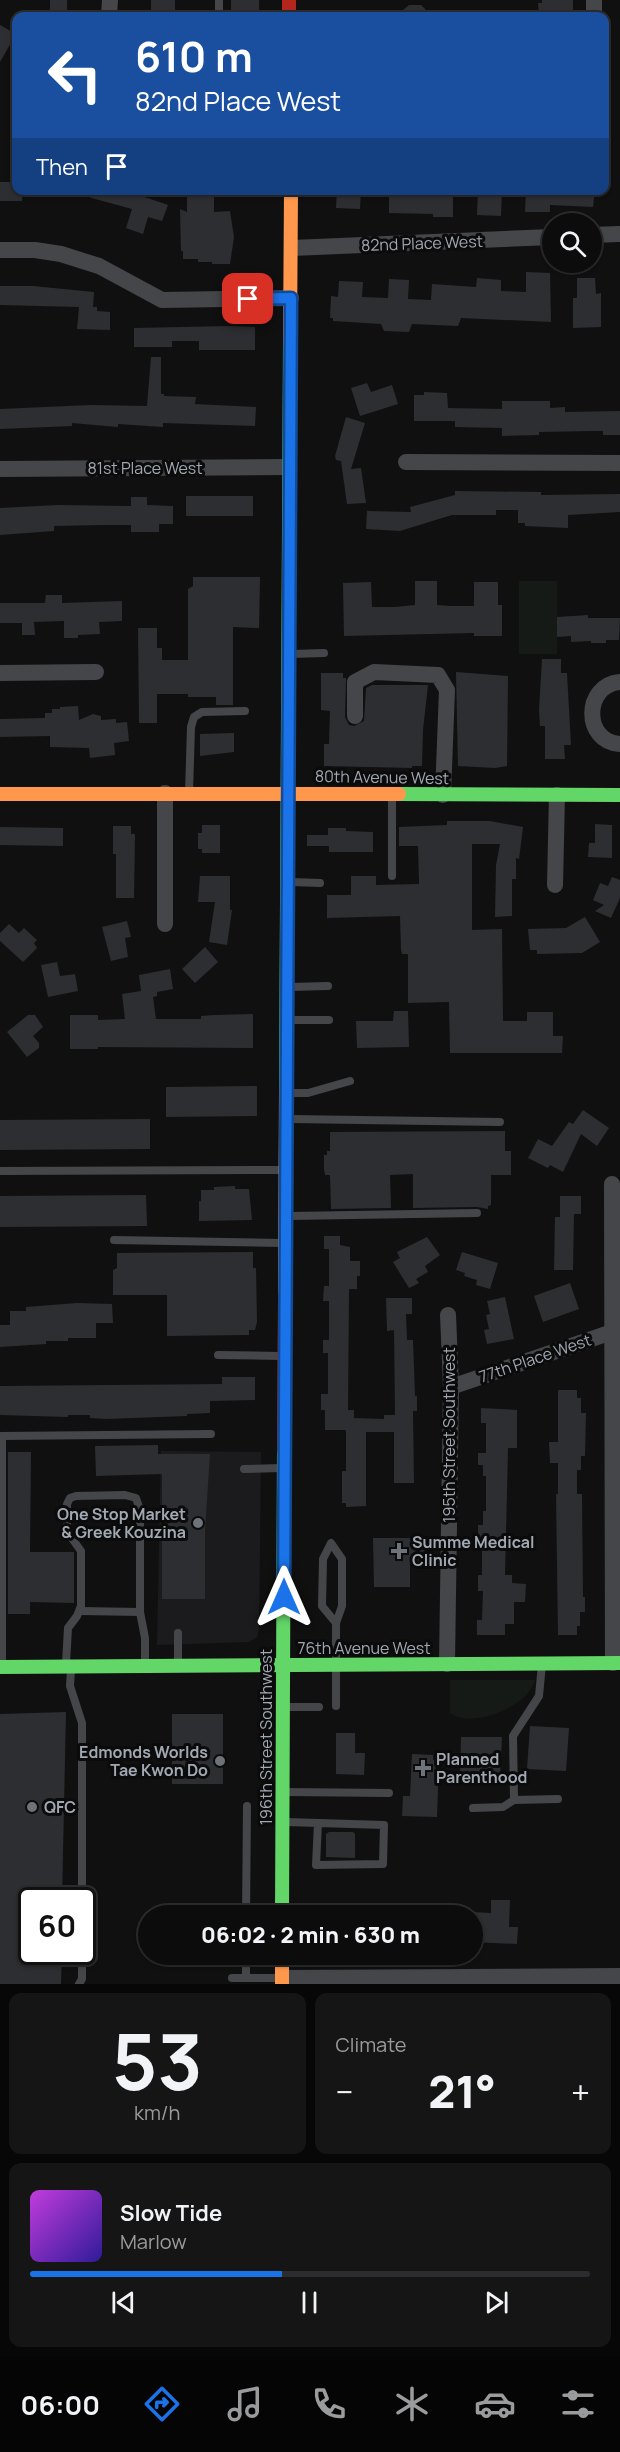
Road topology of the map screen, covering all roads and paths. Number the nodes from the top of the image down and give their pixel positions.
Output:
1 (291, 195) edge
2 (619, 234) edge
3 (602, 235) edge
4 (542, 237) edge
5 (292, 248) junction
6 (0, 250) edge
7 (291, 298) junction
8 (406, 462) dead end
9 (620, 463) edge
10 (289, 466) junction
11 (0, 469) edge
12 (324, 653) dead end
13 (289, 654) junction
14 (96, 672) dead end
15 (0, 673) edge
16 (620, 682) edge
17 (245, 711) dead end
18 (355, 716) dead end
19 (620, 744) edge
20 (189, 793) junction
21 (288, 793) junction
22 (0, 794) edge
23 (165, 794) junction
24 (392, 794) junction
25 (443, 795) junction
26 (557, 795) junction
27 (620, 795) edge
28 (392, 876) dead end
29 (288, 882) junction
30 (320, 883) dead end
31 (555, 885) dead end
32 (165, 924) dead end
33 (328, 986) dead end
34 (288, 987) junction
35 (287, 1020) junction
36 (329, 1020) dead end
37 (350, 1081) dead end
38 (287, 1093) junction
39 (287, 1119) junction
40 (500, 1122) dead end
41 (286, 1170) junction
42 (0, 1172) edge
43 (612, 1184) dead end
44 (477, 1213) dead end
45 (286, 1216) junction
46 (114, 1240) dead end
47 (286, 1243) junction
48 (448, 1315) dead end
49 (616, 1332) edge
50 (218, 1355) dead end
51 (286, 1356) junction
52 (451, 1387) junction
53 (211, 1434) dead end
54 (1, 1436) edge
55 (285, 1468) junction
56 (244, 1469) dead end
57 (80, 1611) junction
58 (140, 1612) junction
59 (336, 1623) junction
60 (178, 1634) dead end
61 (616, 1663) edge
62 (447, 1664) junction
63 (542, 1664) junction
64 (283, 1665) junction
65 (336, 1665) junction
66 (68, 1666) junction
67 (145, 1666) junction
68 (178, 1666) junction
69 (1, 1667) edge
70 (336, 1706) dead end
71 (283, 1707) junction
72 (319, 1707) dead end
73 (283, 1792) junction
74 (389, 1792) dead end
75 (558, 1799) dead end
76 (514, 1800) junction
77 (247, 1806) dead end
78 (473, 1808) dead end
79 (282, 1822) junction
80 (318, 1823) junction
81 (82, 1887) edge
82 (246, 1905) edge
83 (282, 1905) edge
84 (82, 1965) edge
85 (246, 1965) edge
86 (282, 1965) edge
87 (620, 1976) edge
88 (232, 1978) dead end
89 (246, 1978) junction
90 (282, 1981) edge
91 (79, 1984) edge

1 - 5 main road, 196th Street Southwest
2 - 3 street
4 - 5 street, 82nd Place West
5 - 7 main road, 196th Street Southwest
6 - 7 street
7 - 10 main road, 196th Street Southwest
8 - 9 street
10 - 11 street, 81st Place West
10 - 13 main road, 196th Street Southwest
12 - 13 lane
13 - 21 main road, 196th Street Southwest
14 - 15 street
16 - 19 street
17 - 20 lane
18 - 25 street
20 - 21 main road, 80th Avenue West
20 - 23 main road, 80th Avenue West
21 - 24 main road, 80th Avenue West
21 - 29 main road, 196th Street Southwest
22 - 23 main road, 80th Avenue West
23 - 32 street
24 - 25 main road, 80th Avenue West
24 - 28 lane
25 - 26 main road, 80th Avenue West
26 - 27 main road, 80th Avenue West
26 - 31 street
29 - 30 lane
29 - 34 main road, 196th Street Southwest
33 - 34 lane
34 - 35 main road, 196th Street Southwest
35 - 36 lane
35 - 38 main road, 196th Street Southwest
37 - 38 lane
38 - 39 main road, 196th Street Southwest
39 - 40 lane
39 - 41 main road, 196th Street Southwest
41 - 42 lane
41 - 45 main road, 196th Street Southwest
43 - 49 street
44 - 45 lane
45 - 47 main road, 196th Street Southwest
46 - 47 lane
47 - 51 main road, 196th Street Southwest
48 - 52 street, 195th Street Southwest
49 - 52 street, 77th Place West
49 - 61 street
50 - 51 lane
51 - 55 main road, 196th Street Southwest
52 - 62 street, 195th Street Southwest
53 - 54 lane
54 - 69 lane
55 - 56 lane
55 - 64 main road, 196th Street Southwest
57 - 58 lane
57 - 58 lane
57 - 66 lane
58 - 67 lane
59 - 59 lane
59 - 65 lane
60 - 68 lane
61 - 63 main road, 76th Avenue West
62 - 63 main road, 76th Avenue West
62 - 65 main road, 76th Avenue West
63 - 76 lane
64 - 65 main road, 76th Avenue West
64 - 68 main road, 76th Avenue West
64 - 71 main road, 196th Street Southwest
65 - 70 lane
66 - 67 main road, 76th Avenue West
66 - 69 main road, 76th Avenue West
66 - 81 lane
67 - 68 main road, 76th Avenue West
71 - 72 lane
71 - 73 main road, 196th Street Southwest
73 - 74 lane
73 - 79 main road, 196th Street Southwest
75 - 76 lane
76 - 78 lane
77 - 82 lane
79 - 80 lane
79 - 83 main road, 196th Street Southwest
80 - 80 lane
84 - 91 lane
85 - 89 lane
86 - 90 main road
87 - 90 street
88 - 89 lane
89 - 90 lane

